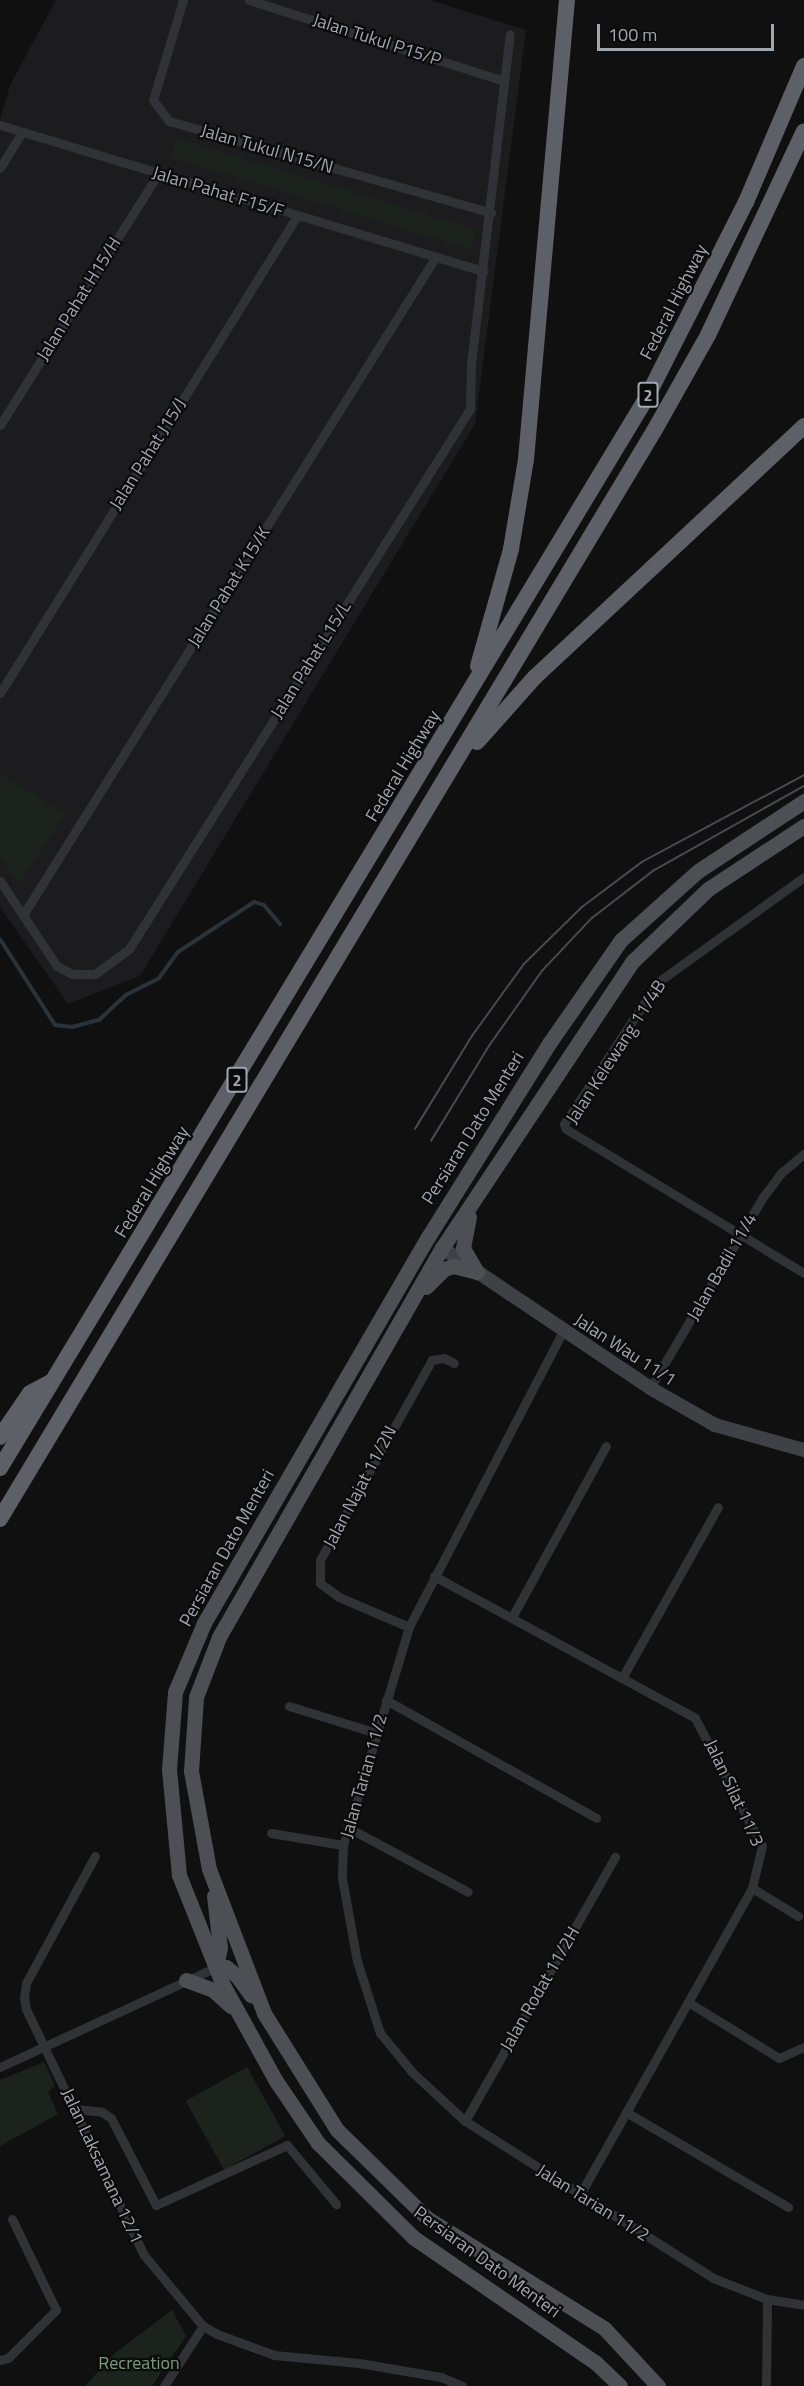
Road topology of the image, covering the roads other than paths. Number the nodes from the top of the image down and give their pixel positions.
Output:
1 (183, 0) edge
2 (249, 0) edge
3 (567, 0) edge
4 (510, 34) dead end
5 (804, 66) edge
6 (504, 81) junction
7 (0, 125) edge
8 (804, 131) edge
9 (22, 132) junction
10 (0, 168) edge
11 (158, 174) junction
12 (491, 213) junction
13 (297, 216) junction
14 (435, 258) junction
15 (483, 271) junction
16 (0, 425) edge
17 (804, 426) edge
18 (471, 690) junction
19 (0, 693) edge
20 (452, 770) junction
21 (804, 801) edge
22 (804, 826) edge
23 (804, 878) edge
24 (0, 881) edge
25 (23, 915) junction
26 (804, 1154) edge
27 (482, 1187) junction
28 (438, 1221) junction
29 (741, 1236) junction
30 (442, 1248) junction
31 (420, 1252) junction
32 (477, 1272) junction
33 (804, 1273) edge
34 (408, 1308) junction
35 (563, 1330) junction
36 (454, 1364) dead end
37 (51, 1381) junction
38 (650, 1388) junction
39 (0, 1437) edge
40 (606, 1446) dead end
41 (804, 1450) edge
42 (0, 1468) edge
43 (718, 1507) dead end
44 (0, 1519) edge
45 (434, 1576) junction
46 (512, 1617) junction
47 (409, 1626) junction
48 (622, 1678) junction
49 (386, 1700) junction
50 (289, 1706) dead end
51 (376, 1733) junction
52 (596, 1818) dead end
53 (347, 1827) junction
54 (271, 1833) dead end
55 (344, 1845) junction
56 (95, 1856) dead end
57 (615, 1857) dead end
58 (213, 1878) junction
59 (752, 1888) junction
60 (468, 1892) dead end
61 (798, 1916) dead end
62 (208, 1948) junction
63 (216, 1967) junction
64 (193, 1977) junction
65 (688, 2002) junction
66 (238, 2012) junction
67 (264, 2013) junction
68 (46, 2044) junction
69 (804, 2047) edge
70 (0, 2067) edge
71 (75, 2109) junction
72 (626, 2112) junction
73 (465, 2121) junction
74 (580, 2195) junction
75 (336, 2204) dead end
76 (788, 2207) dead end
77 (12, 2219) dead end
78 (767, 2299) junction
79 (804, 2305) edge
80 (203, 2326) junction
81 (0, 2360) edge
82 (164, 2386) edge
83 (462, 2386) edge
84 (620, 2386) edge
85 (658, 2386) edge
86 (766, 2386) edge

1 - 12 street, Jalan Tukul N15/N
2 - 6 street, Jalan Tukul P15/P
3 - 18 highway
4 - 6 street, Jalan Pahat L15/L
5 - 18 highway, Federal Highway / 2
6 - 12 street, Jalan Pahat L15/L
7 - 9 street, Jalan Pahat F15/F
8 - 20 highway, 2
9 - 10 street
9 - 11 street, Jalan Pahat F15/F
11 - 13 street, Jalan Pahat F15/F
11 - 16 street, Jalan Pahat H15/H
12 - 15 street, Jalan Pahat L15/L
13 - 14 street, Jalan Pahat F15/F
13 - 19 street, Jalan Pahat J15/J
14 - 15 street
14 - 25 street, Jalan Pahat K15/K
15 - 25 street, Jalan Pahat L15/L
17 - 20 highway
18 - 37 highway, Federal Highway / 2
20 - 44 highway, 2
21 - 28 main road, Persiaran Dato Menteri
22 - 27 main road, Persiaran Dato Menteri
23 - 29 street, Jalan Kelewang 11/4B
24 - 25 street, Jalan Pahat L15/L
26 - 29 street, Jalan Badil 11/4
27 - 30 main road, Persiaran Dato Menteri
27 - 32 main road
28 - 30 main road
28 - 31 main road, Persiaran Dato Menteri
29 - 33 street
29 - 38 street, Jalan Badil 11/4
30 - 31 main road
30 - 32 street, Jalan Wau 11/1
30 - 34 main road, Persiaran Dato Menteri
31 - 62 main road, Persiaran Dato Menteri
32 - 34 main road
32 - 35 street, Jalan Wau 11/1
34 - 58 main road, Persiaran Dato Menteri
35 - 38 street, Jalan Wau 11/1
35 - 45 street, Jalan Tarian 11/2
36 - 47 street, Jalan Najat 11/2N
37 - 39 highway
37 - 42 highway, Federal Highway / 2
38 - 41 street, Jalan Wau 11/1
40 - 46 street
43 - 48 street
45 - 46 street, Jalan Silat 11/3
45 - 47 street, Jalan Tarian 11/2
46 - 48 street, Jalan Silat 11/3
47 - 49 street, Jalan Tarian 11/2
48 - 59 street, Jalan Silat 11/3
49 - 51 street, Jalan Tarian 11/2
49 - 52 street
50 - 51 street
51 - 53 street, Jalan Tarian 11/2
53 - 55 street, Jalan Tarian 11/2
53 - 60 street
54 - 55 street
55 - 73 street, Jalan Tarian 11/2
56 - 68 street, Jalan Laksamana 12/1
57 - 73 street, Jalan Rodat 11/2H
58 - 63 main road
58 - 67 main road, Persiaran Dato Menteri
59 - 61 street
59 - 65 street, Jalan Silat 11/3
62 - 63 main road, Persiaran Dato Menteri
62 - 64 main road
63 - 64 street
63 - 66 main road, Persiaran Dato Menteri
63 - 67 main road
64 - 66 main road
64 - 68 street
65 - 69 street
65 - 72 street, Jalan Silat 11/3
66 - 84 main road, Persiaran Dato Menteri
67 - 85 main road, Persiaran Dato Menteri
68 - 70 street
68 - 71 street, Jalan Laksamana 12/1
71 - 75 street
71 - 80 street, Jalan Laksamana 12/1
72 - 74 street, Jalan Silat 11/3
72 - 76 street
73 - 74 street, Jalan Tarian 11/2
74 - 78 street, Jalan Tarian 11/2
77 - 81 street
78 - 79 street, Jalan Tarian 11/2
78 - 86 street
80 - 82 street
80 - 83 street, Jalan Laksamana 12/1

